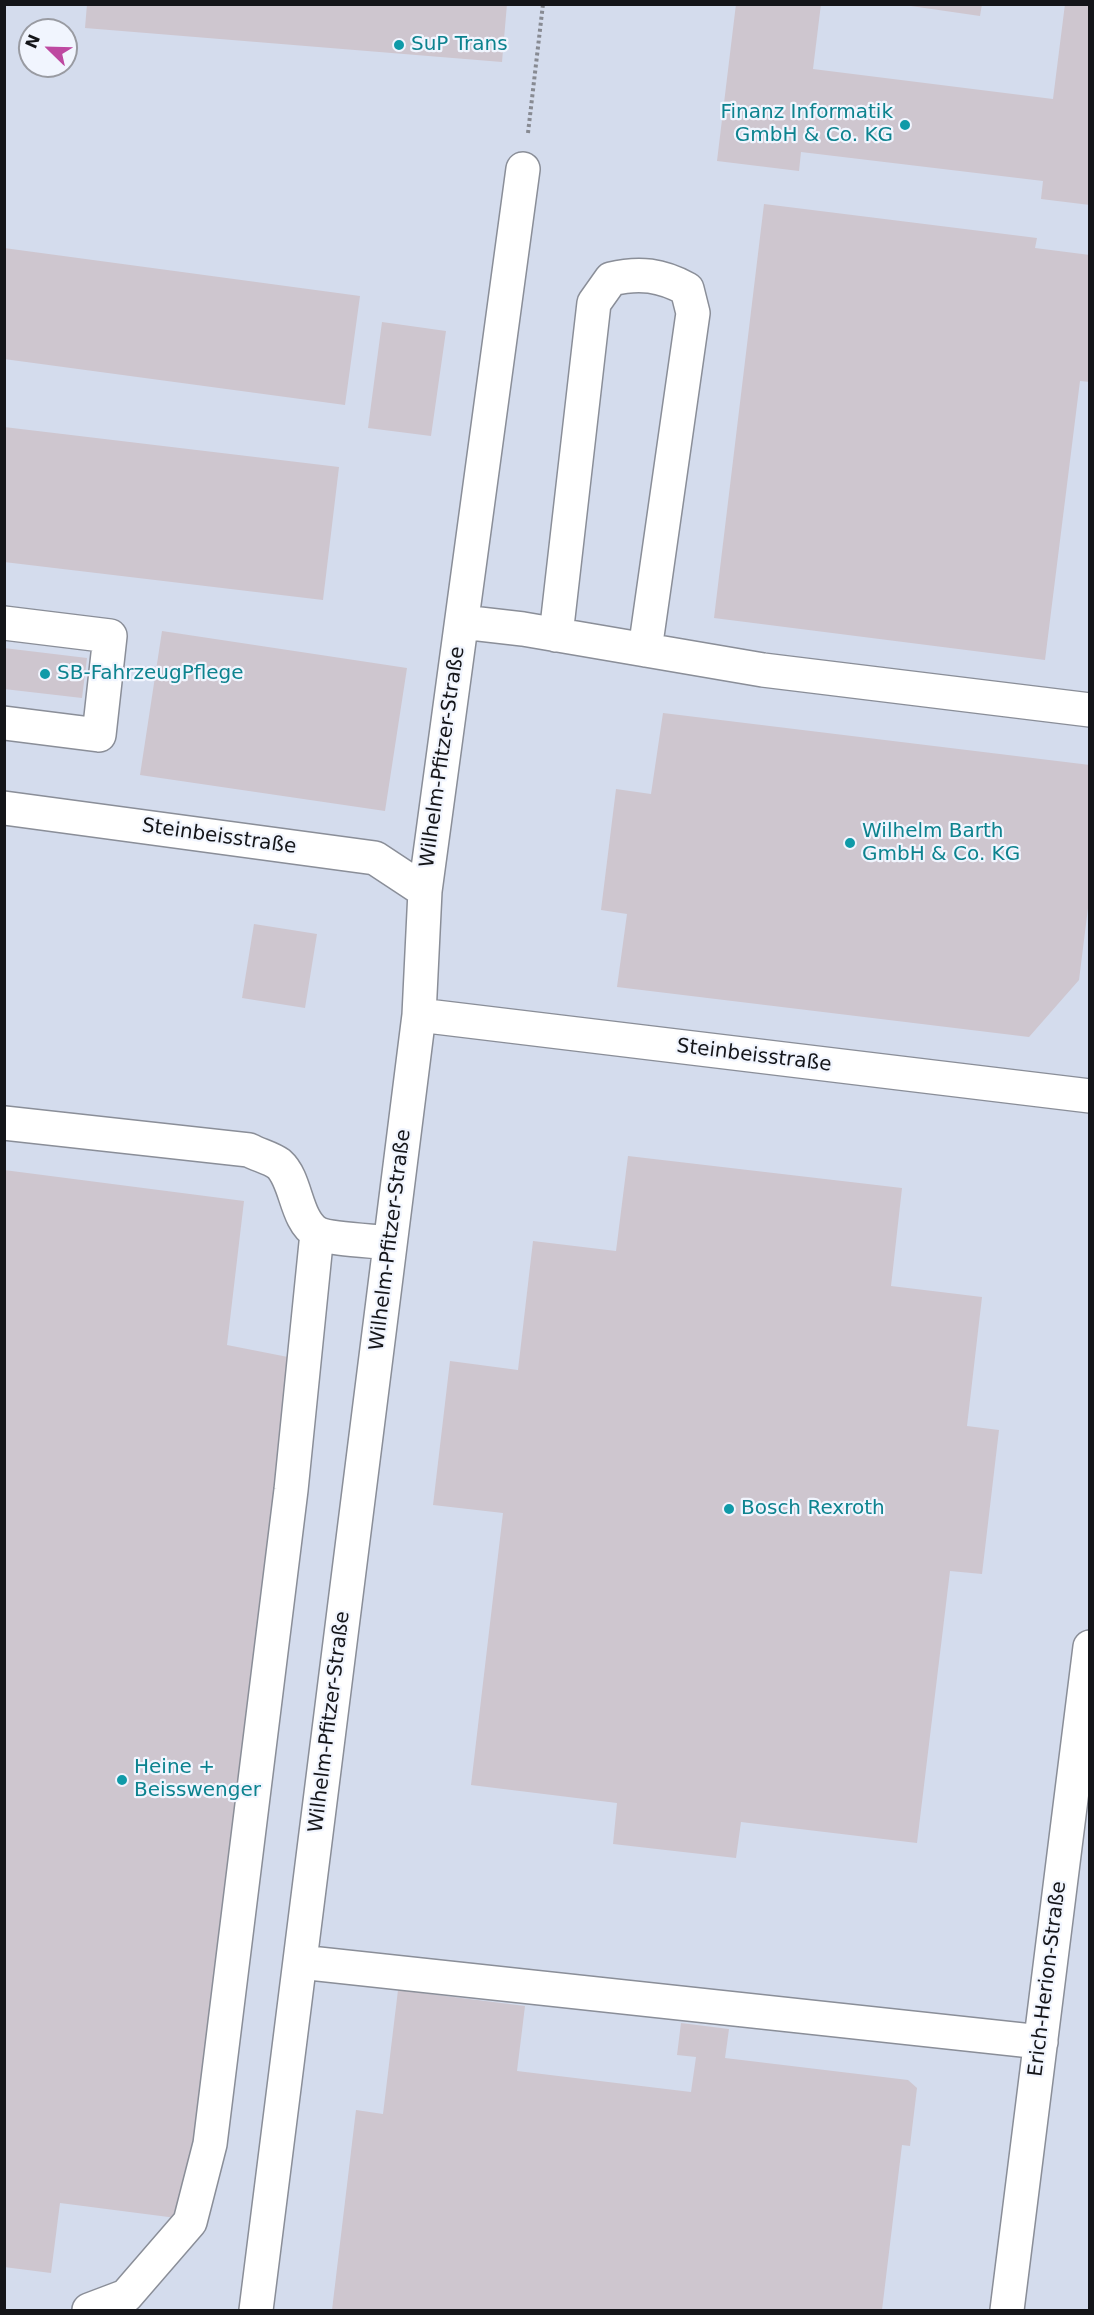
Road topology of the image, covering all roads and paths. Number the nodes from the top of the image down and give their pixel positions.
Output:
1 (543, 4) edge
2 (523, 169) joint
3 (462, 621) junction
4 (4, 622) edge
5 (556, 634) junction
6 (645, 650) junction
7 (1089, 710) edge
8 (4, 723) edge
9 (4, 808) edge
10 (425, 891) junction
11 (419, 1015) junction
12 (1089, 1096) edge
13 (4, 1123) edge
14 (317, 1233) junction
15 (390, 1242) junction
16 (1089, 1647) edge
17 (300, 1962) junction
18 (1041, 2042) junction
19 (89, 2310) edge
20 (256, 2310) edge
21 (1007, 2310) edge

1 - 2 path
2 - 3 street, Wilhelm-Pfitzer-Straße
3 - 5 street
3 - 10 street, Wilhelm-Pfitzer-Straße
4 - 8 street
5 - 6 street
5 - 6 street
6 - 7 street
9 - 10 street, Steinbeisstraße
10 - 11 street, Wilhelm-Pfitzer-Straße
11 - 12 street, Steinbeisstraße
11 - 15 street, Wilhelm-Pfitzer-Straße
13 - 14 street
14 - 15 street
14 - 19 street
15 - 17 street, Wilhelm-Pfitzer-Straße
16 - 18 street, Erich-Herion-Straße
17 - 18 street
17 - 20 street, Wilhelm-Pfitzer-Straße
18 - 21 street, Erich-Herion-Straße

